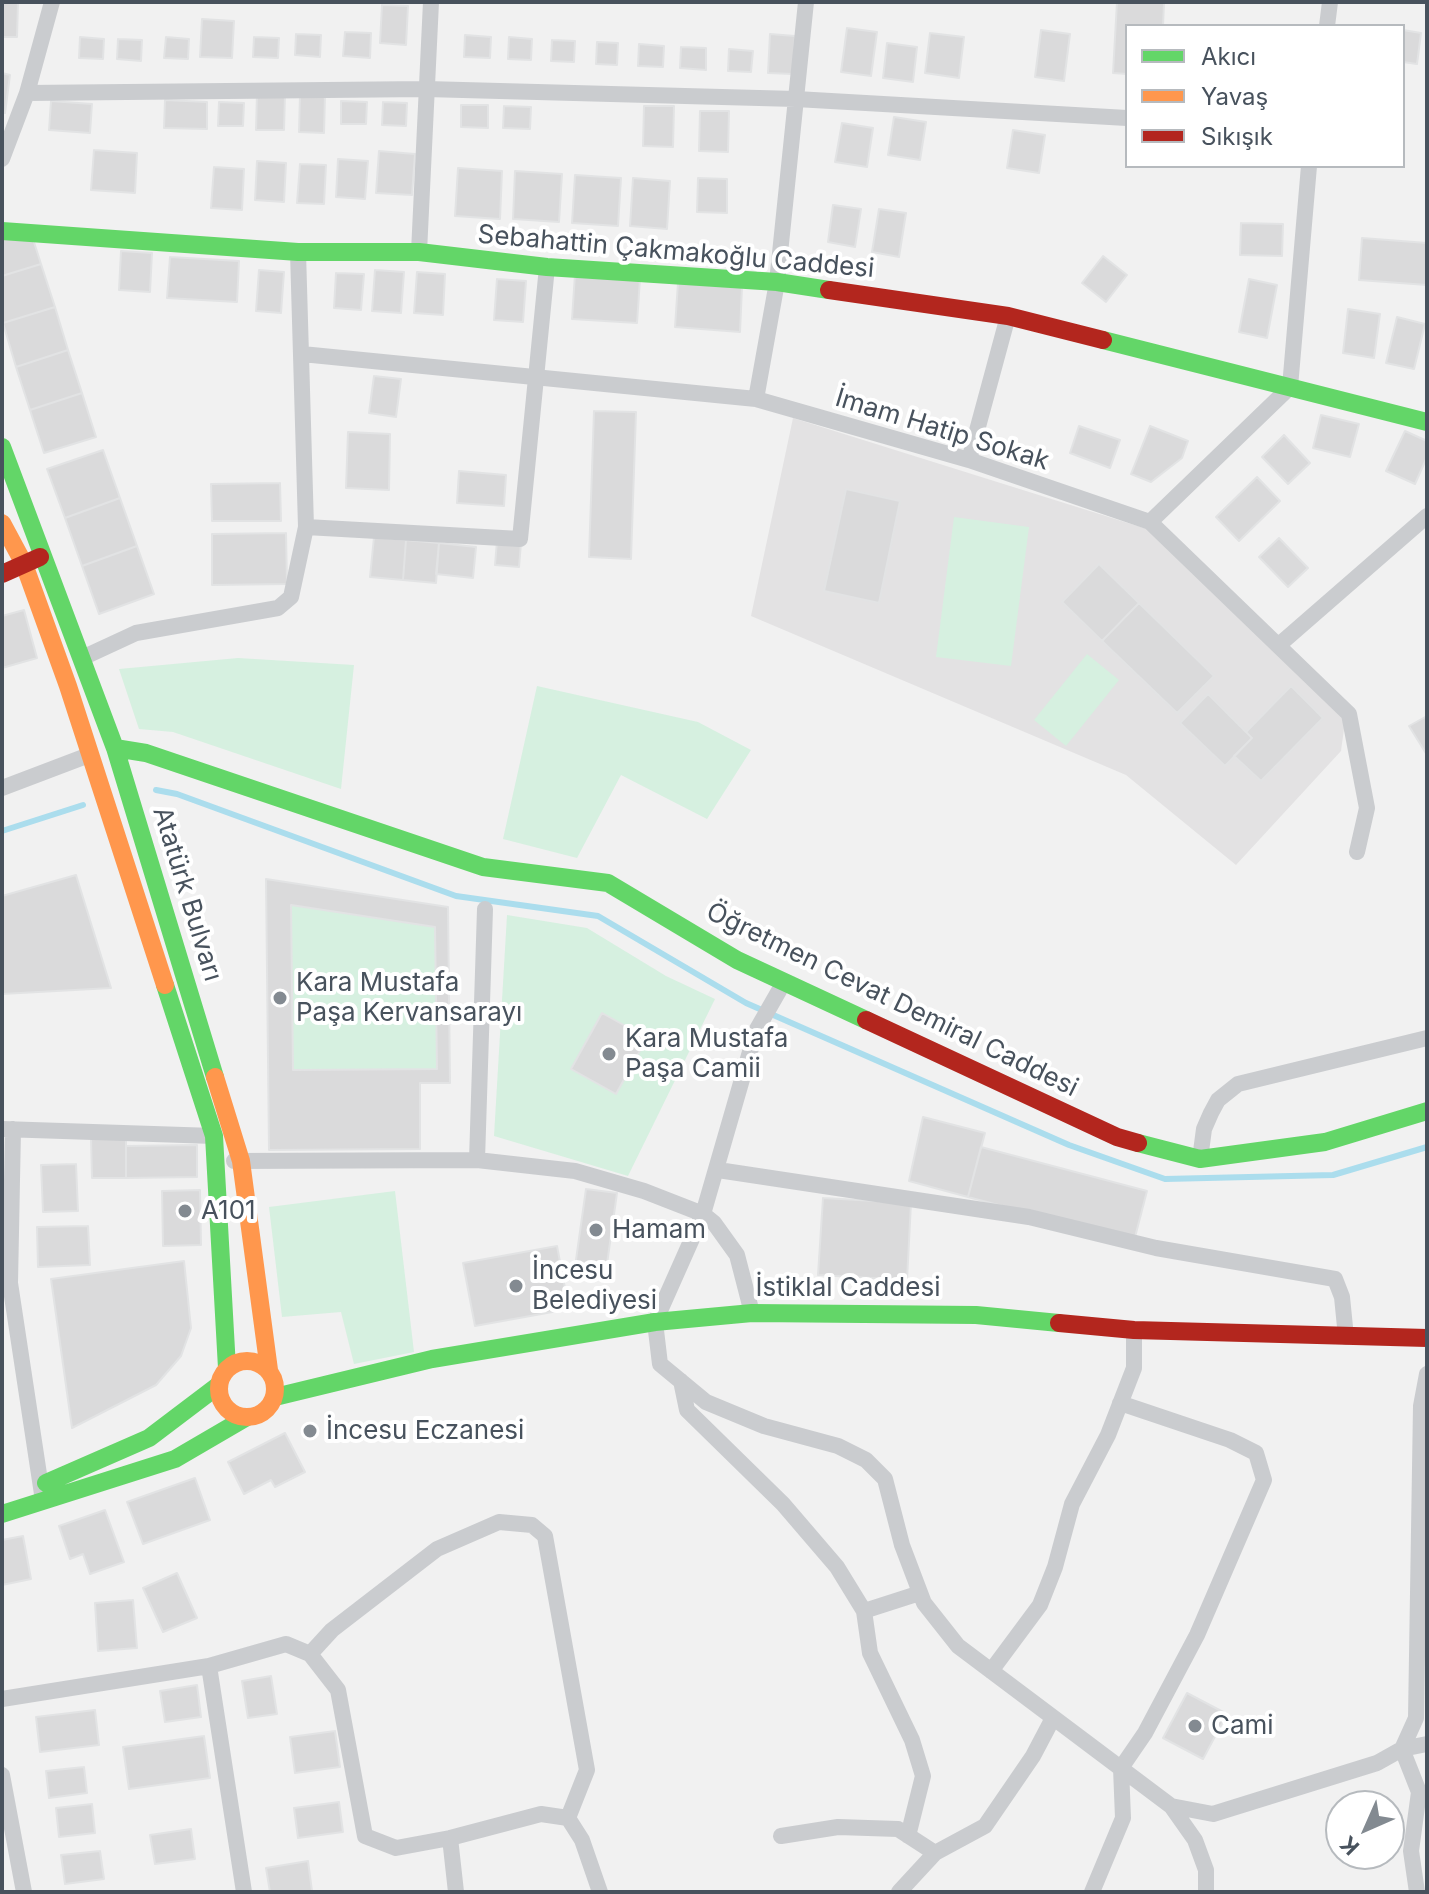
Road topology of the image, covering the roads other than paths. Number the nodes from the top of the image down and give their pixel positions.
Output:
1 (52, 2) edge
2 (431, 2) edge
3 (806, 2) edge
4 (1330, 2) edge
5 (1327, 24) edge
6 (426, 89) junction
7 (27, 93) junction
8 (796, 99) junction
9 (1125, 118) edge
10 (2, 159) edge
11 (1309, 168) edge
12 (2, 231) edge
13 (298, 252) junction
14 (419, 252) junction
15 (547, 267) junction
16 (777, 282) junction
17 (1008, 316) junction
18 (302, 354) junction
19 (536, 376) junction
20 (1290, 387) junction
21 (756, 399) junction
22 (1427, 422) edge
23 (2, 447) edge
24 (969, 460) junction
25 (1427, 516) edge
26 (1150, 522) junction
27 (2, 523) edge
28 (306, 527) junction
29 (33, 560) junction
30 (2, 574) edge
31 (1280, 644) junction
32 (82, 658) junction
33 (115, 748) junction
34 (89, 755) junction
35 (2, 788) edge
36 (1357, 852) dead end
37 (485, 909) dead end
38 (784, 982) junction
39 (1427, 1038) edge
40 (1427, 1111) edge
41 (8, 1129) edge
42 (214, 1136) junction
43 (1200, 1159) junction
44 (477, 1160) junction
45 (217, 1161) junction
46 (241, 1161) junction
47 (718, 1170) junction
48 (703, 1214) junction
49 (752, 1313) junction
50 (655, 1322) junction
51 (1134, 1330) junction
52 (1346, 1337) junction
53 (1427, 1338) edge
54 (269, 1370) junction
55 (1427, 1374) edge
56 (223, 1377) junction
57 (681, 1381) junction
58 (275, 1397) junction
59 (1120, 1403) junction
60 (247, 1417) junction
61 (41, 1492) junction
62 (2, 1505) edge
63 (2, 1514) edge
64 (920, 1593) junction
65 (864, 1611) junction
66 (310, 1654) junction
67 (209, 1666) junction
68 (991, 1671) junction
69 (2, 1699) edge
70 (1053, 1718) junction
71 (1427, 1744) edge
72 (1402, 1749) junction
73 (1121, 1768) junction
74 (2, 1775) edge
75 (1171, 1806) junction
76 (568, 1818) junction
77 (1420, 1834) edge
78 (781, 1836) dead end
79 (908, 1836) junction
80 (450, 1838) junction
81 (935, 1853) junction
82 (24, 1892) edge
83 (244, 1892) edge
84 (456, 1892) edge
85 (600, 1892) edge
86 (899, 1892) edge
87 (1092, 1892) edge
88 (1206, 1892) edge
89 (1417, 1892) edge

1 - 7 street
2 - 6 street
3 - 8 street
4 - 5 street
6 - 7 street
6 - 8 street
6 - 14 street
7 - 10 street
8 - 9 street
8 - 16 street
11 - 20 street
12 - 13 main road, Sebahattin Çakmakoğlu Caddesi
13 - 14 main road, Sebahattin Çakmakoğlu Caddesi
13 - 18 street
14 - 15 main road, Sebahattin Çakmakoğlu Caddesi
15 - 16 main road, Sebahattin Çakmakoğlu Caddesi
15 - 19 street
16 - 17 main road, Sebahattin Çakmakoğlu Caddesi
16 - 21 street
17 - 20 main road, Sebahattin Çakmakoğlu Caddesi
17 - 24 street
18 - 19 street, İmam Hatip Sokak
18 - 28 street
19 - 21 street, İmam Hatip Sokak
19 - 28 street
20 - 22 main road, Sebahattin Çakmakoğlu Caddesi
20 - 26 street
21 - 24 street, İmam Hatip Sokak
23 - 29 main road, Atatürk Bulvarı
24 - 26 street, İmam Hatip Sokak
25 - 31 street
26 - 31 street, İmam Hatip Sokak
27 - 29 main road, Atatürk Bulvarı
28 - 32 street
29 - 30 main road
29 - 32 main road, Atatürk Bulvarı
29 - 34 main road, Atatürk Bulvarı
31 - 36 street, İmam Hatip Sokak
32 - 33 main road, Atatürk Bulvarı
33 - 38 main road, Öğretmen Cevat Demiral Caddesi
33 - 46 main road, Atatürk Bulvarı
34 - 35 street
34 - 42 main road, Atatürk Bulvarı
37 - 44 street
38 - 43 main road, Öğretmen Cevat Demiral Caddesi
38 - 47 street
39 - 43 street
40 - 43 main road, Öğretmen Cevat Demiral Caddesi
41 - 42 street
41 - 61 street
42 - 45 main road, Atatürk Bulvarı
44 - 46 street
44 - 48 street
45 - 46 street
45 - 56 main road, Atatürk Bulvarı
46 - 54 main road, Atatürk Bulvarı
47 - 48 street
47 - 52 street
48 - 49 street
48 - 50 street
49 - 50 main road, İstiklal Caddesi
49 - 51 main road, İstiklal Caddesi
50 - 57 street
50 - 58 main road, İstiklal Caddesi
51 - 52 main road, İstiklal Caddesi
51 - 59 street
52 - 53 main road, İstiklal Caddesi
54 - 56 main road
54 - 58 main road, Atatürk Bulvarı
55 - 72 street
56 - 60 main road
56 - 61 main road
57 - 64 street
57 - 65 street
58 - 60 main road
59 - 68 street
59 - 73 street
60 - 61 main road
61 - 62 main road
61 - 63 main road
64 - 65 street
64 - 68 street
65 - 79 street
66 - 67 street
66 - 76 street
66 - 80 street
67 - 69 street
67 - 83 street
68 - 70 street
70 - 73 street
70 - 81 street
71 - 72 street
72 - 75 street
72 - 77 street
73 - 75 street
73 - 87 street
74 - 82 street
75 - 88 street
76 - 80 street
76 - 85 street
77 - 89 street
78 - 79 street
79 - 81 street
80 - 84 street
81 - 86 street

